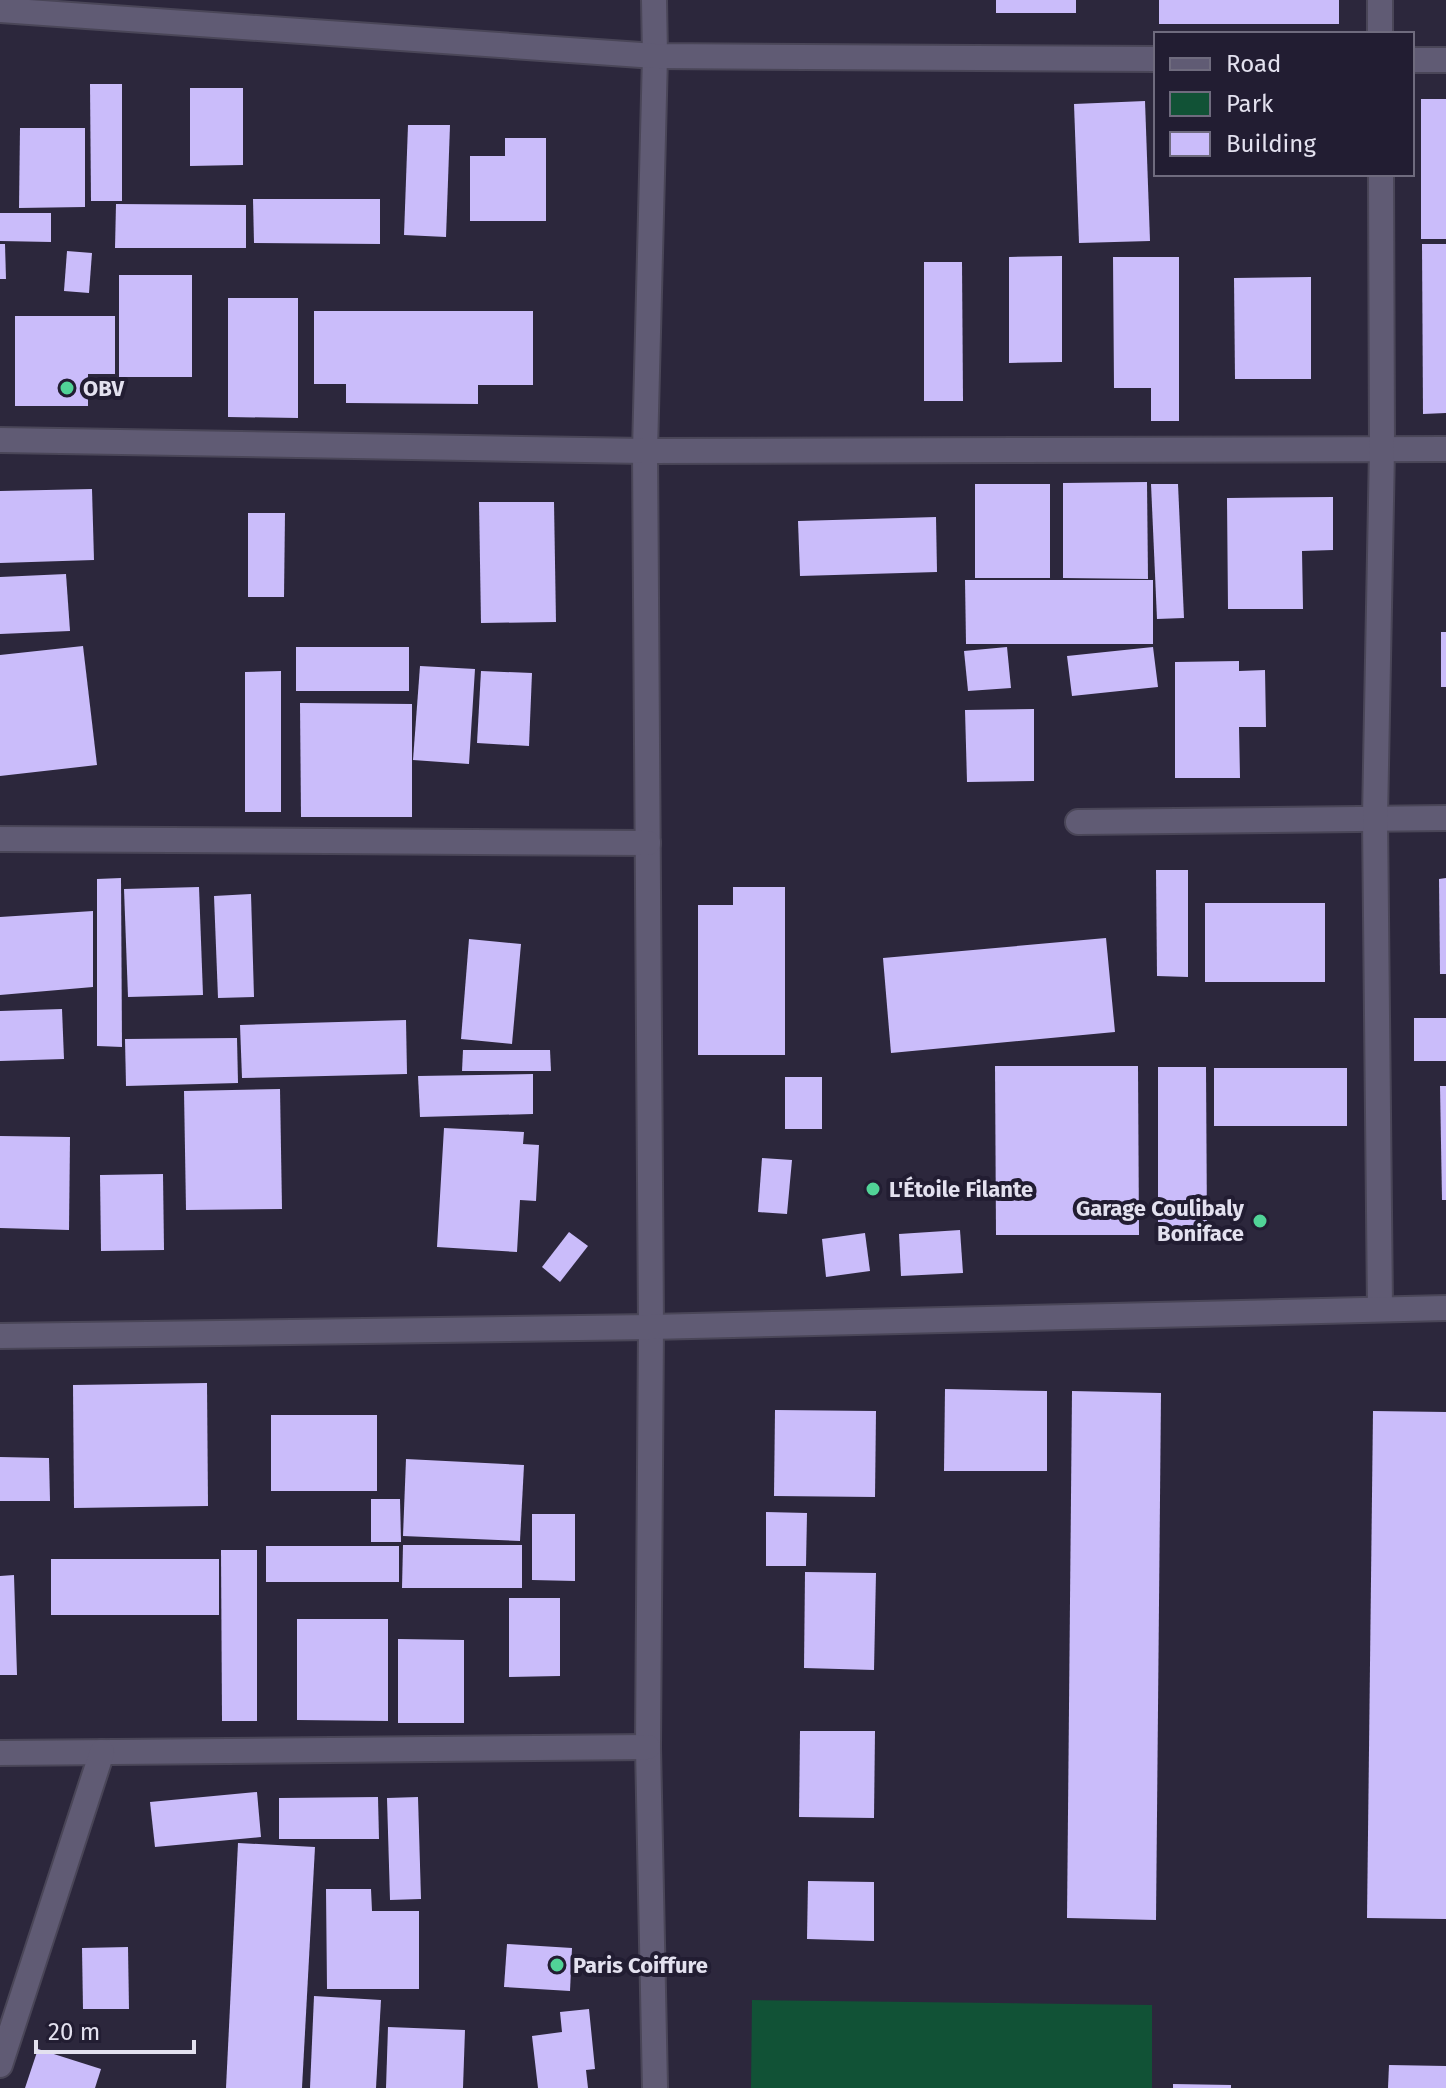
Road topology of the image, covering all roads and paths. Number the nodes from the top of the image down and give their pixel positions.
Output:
1 (654, 0) edge
2 (1380, 0) edge
3 (0, 10) edge
4 (1380, 32) edge
5 (655, 56) junction
6 (1154, 59) edge
7 (1414, 60) edge
8 (1446, 60) edge
9 (1381, 176) edge
10 (0, 440) edge
11 (1382, 449) junction
12 (1446, 449) edge
13 (645, 451) junction
14 (1375, 818) junction
15 (1446, 818) edge
16 (1078, 822) dead end
17 (0, 839) edge
18 (648, 843) junction
19 (1446, 1308) edge
20 (1380, 1309) junction
21 (651, 1327) junction
22 (0, 1336) edge
23 (648, 1747) junction
24 (102, 1752) junction
25 (0, 1753) edge
26 (0, 2065) edge
27 (655, 2088) edge

1 - 5 street
2 - 4 street
3 - 5 street
5 - 6 street
5 - 13 street
7 - 8 street
9 - 11 street
10 - 13 street
11 - 12 street
11 - 13 street
11 - 14 street
13 - 18 street
14 - 15 street
14 - 16 street
14 - 20 street
17 - 18 street
18 - 21 street
19 - 20 street
20 - 21 street
21 - 22 street
21 - 23 street
23 - 24 street
23 - 27 street
24 - 25 street
24 - 26 street

